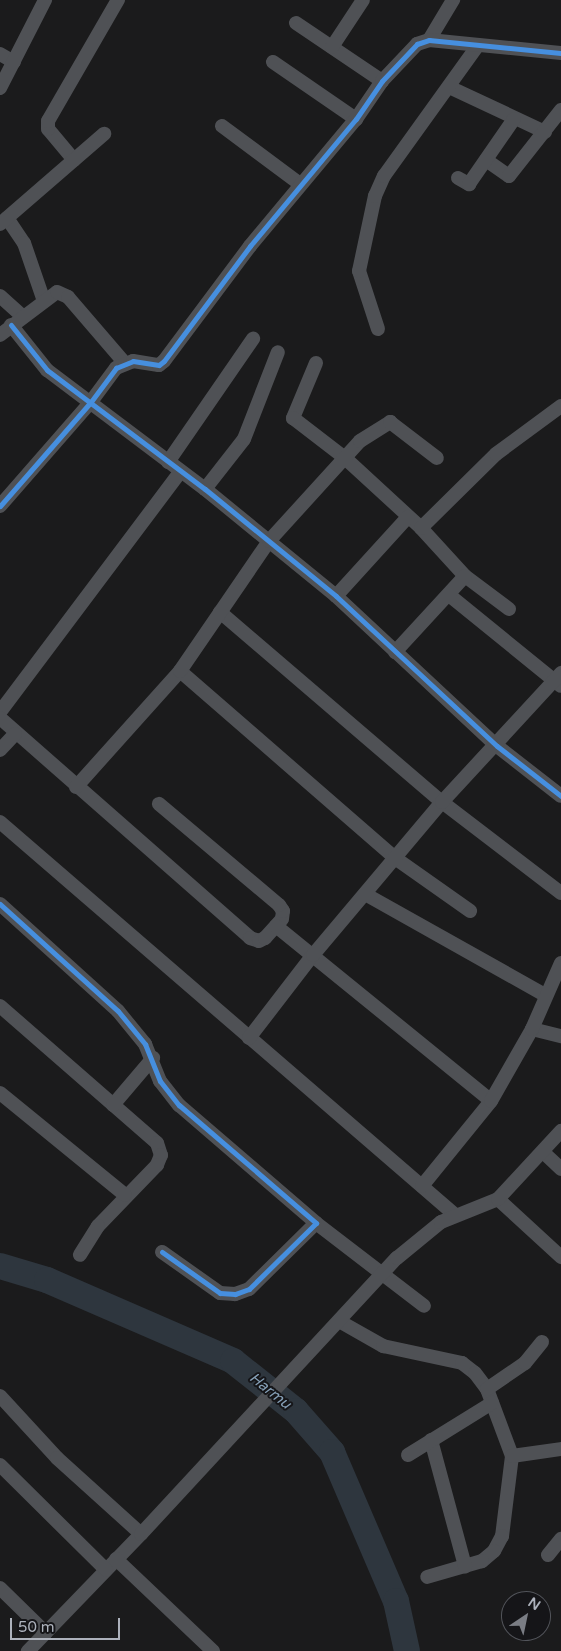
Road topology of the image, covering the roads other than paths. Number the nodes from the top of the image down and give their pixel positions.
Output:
1 (45, 0) edge
2 (118, 0) edge
3 (363, 0) edge
4 (453, 0) edge
5 (296, 23) dead end
6 (429, 40) junction
7 (478, 45) junction
8 (332, 47) junction
9 (561, 53) edge
10 (0, 54) edge
11 (14, 62) junction
12 (273, 62) dead end
13 (382, 81) junction
14 (450, 87) junction
15 (0, 88) edge
16 (561, 110) edge
17 (356, 119) junction
18 (514, 119) junction
19 (222, 126) dead end
20 (545, 132) junction
21 (104, 134) dead end
22 (74, 160) junction
23 (486, 160) junction
24 (458, 178) dead end
25 (300, 184) junction
26 (3, 221) edge
27 (0, 296) edge
28 (44, 301) junction
29 (17, 321) junction
30 (378, 329) dead end
31 (0, 335) edge
32 (253, 339) dead end
33 (278, 352) dead end
34 (124, 362) junction
35 (316, 363) dead end
36 (90, 403) junction
37 (561, 406) edge
38 (345, 458) junction
39 (437, 458) dead end
40 (168, 462) junction
41 (181, 471) junction
42 (205, 489) junction
43 (2, 499) edge
44 (408, 517) junction
45 (421, 528) junction
46 (269, 540) junction
47 (466, 576) junction
48 (448, 595) junction
49 (336, 596) junction
50 (509, 609) dead end
51 (220, 612) junction
52 (396, 652) junction
53 (180, 671) junction
54 (559, 680) edge
55 (0, 712) edge
56 (0, 718) edge
57 (16, 734) junction
58 (497, 746) junction
59 (0, 750) edge
60 (76, 787) junction
61 (561, 796) edge
62 (442, 802) junction
63 (159, 804) dead end
64 (0, 822) edge
65 (395, 858) junction
66 (561, 893) edge
67 (365, 894) junction
68 (0, 904) edge
69 (470, 912) dead end
70 (276, 926) junction
71 (313, 955) junction
72 (561, 963) edge
73 (545, 995) junction
74 (0, 1006) edge
75 (532, 1029) junction
76 (561, 1036) edge
77 (249, 1038) junction
78 (152, 1058) junction
79 (0, 1093) edge
80 (491, 1101) junction
81 (113, 1105) junction
82 (561, 1131) edge
83 (543, 1152) junction
84 (561, 1169) edge
85 (422, 1186) junction
86 (126, 1195) junction
87 (498, 1199) junction
88 (454, 1214) junction
89 (316, 1223) junction
90 (162, 1252) dead end
91 (80, 1255) dead end
92 (561, 1257) edge
93 (382, 1274) junction
94 (424, 1306) dead end
95 (339, 1320) junction
96 (542, 1342) dead end
97 (0, 1396) edge
98 (489, 1396) junction
99 (432, 1440) junction
100 (561, 1449) edge
101 (408, 1455) dead end
102 (512, 1456) junction
103 (0, 1465) edge
104 (141, 1534) junction
105 (561, 1539) edge
106 (548, 1555) dead end
107 (116, 1559) junction
108 (465, 1566) junction
109 (106, 1570) junction
110 (428, 1577) dead end
111 (0, 1588) edge
112 (46, 1632) junction
113 (30, 1650) edge
114 (213, 1651) edge

1 - 11 street
2 - 22 street
3 - 8 street
4 - 6 street
5 - 8 street
6 - 7 street
6 - 13 street
7 - 9 street
7 - 14 street
8 - 13 street
10 - 11 street
11 - 15 street
12 - 17 street
13 - 17 street
14 - 18 street
14 - 30 street
16 - 20 street
17 - 25 street
18 - 20 street
18 - 23 street
19 - 25 street
20 - 23 street
21 - 22 street
22 - 26 street
23 - 24 street
25 - 34 street
26 - 28 street
27 - 29 street
28 - 29 street
28 - 34 street
29 - 31 street
29 - 36 street
32 - 40 street
33 - 42 street
34 - 36 street
35 - 38 street
36 - 40 street
36 - 43 street
37 - 45 street
38 - 39 street
38 - 44 street
38 - 46 street
40 - 41 street
41 - 42 street
41 - 55 street
42 - 46 street
44 - 45 street
44 - 49 street
45 - 47 street
46 - 49 street
46 - 51 street
47 - 48 street
47 - 50 street
48 - 52 street
48 - 54 street
49 - 52 street
51 - 53 street
51 - 62 street
52 - 58 street
53 - 60 street
53 - 65 street
54 - 58 street
56 - 57 street
57 - 59 street
57 - 60 street
58 - 61 street
58 - 62 street
60 - 70 street
62 - 65 street
62 - 66 street
63 - 70 street
64 - 77 street
65 - 67 street
65 - 69 street
67 - 71 street
67 - 73 street
68 - 78 street
70 - 71 street
71 - 77 street
71 - 80 street
72 - 73 street
73 - 75 street
74 - 81 street
75 - 76 street
75 - 80 street
77 - 85 street
78 - 81 street
78 - 89 street
79 - 86 street
80 - 85 street
81 - 86 street
82 - 83 street
83 - 84 street
83 - 87 street
85 - 88 street
86 - 91 street
87 - 88 street
87 - 92 street
88 - 93 street
89 - 90 street
89 - 93 street
93 - 94 street
93 - 95 street
95 - 98 street
95 - 104 street
96 - 98 street
97 - 104 street
98 - 99 street
98 - 102 street
99 - 101 street
99 - 108 street
100 - 102 street
102 - 108 street
103 - 109 street
104 - 107 street
105 - 106 street
107 - 109 street
107 - 114 street
108 - 110 street
109 - 112 street
111 - 112 street
112 - 113 street

